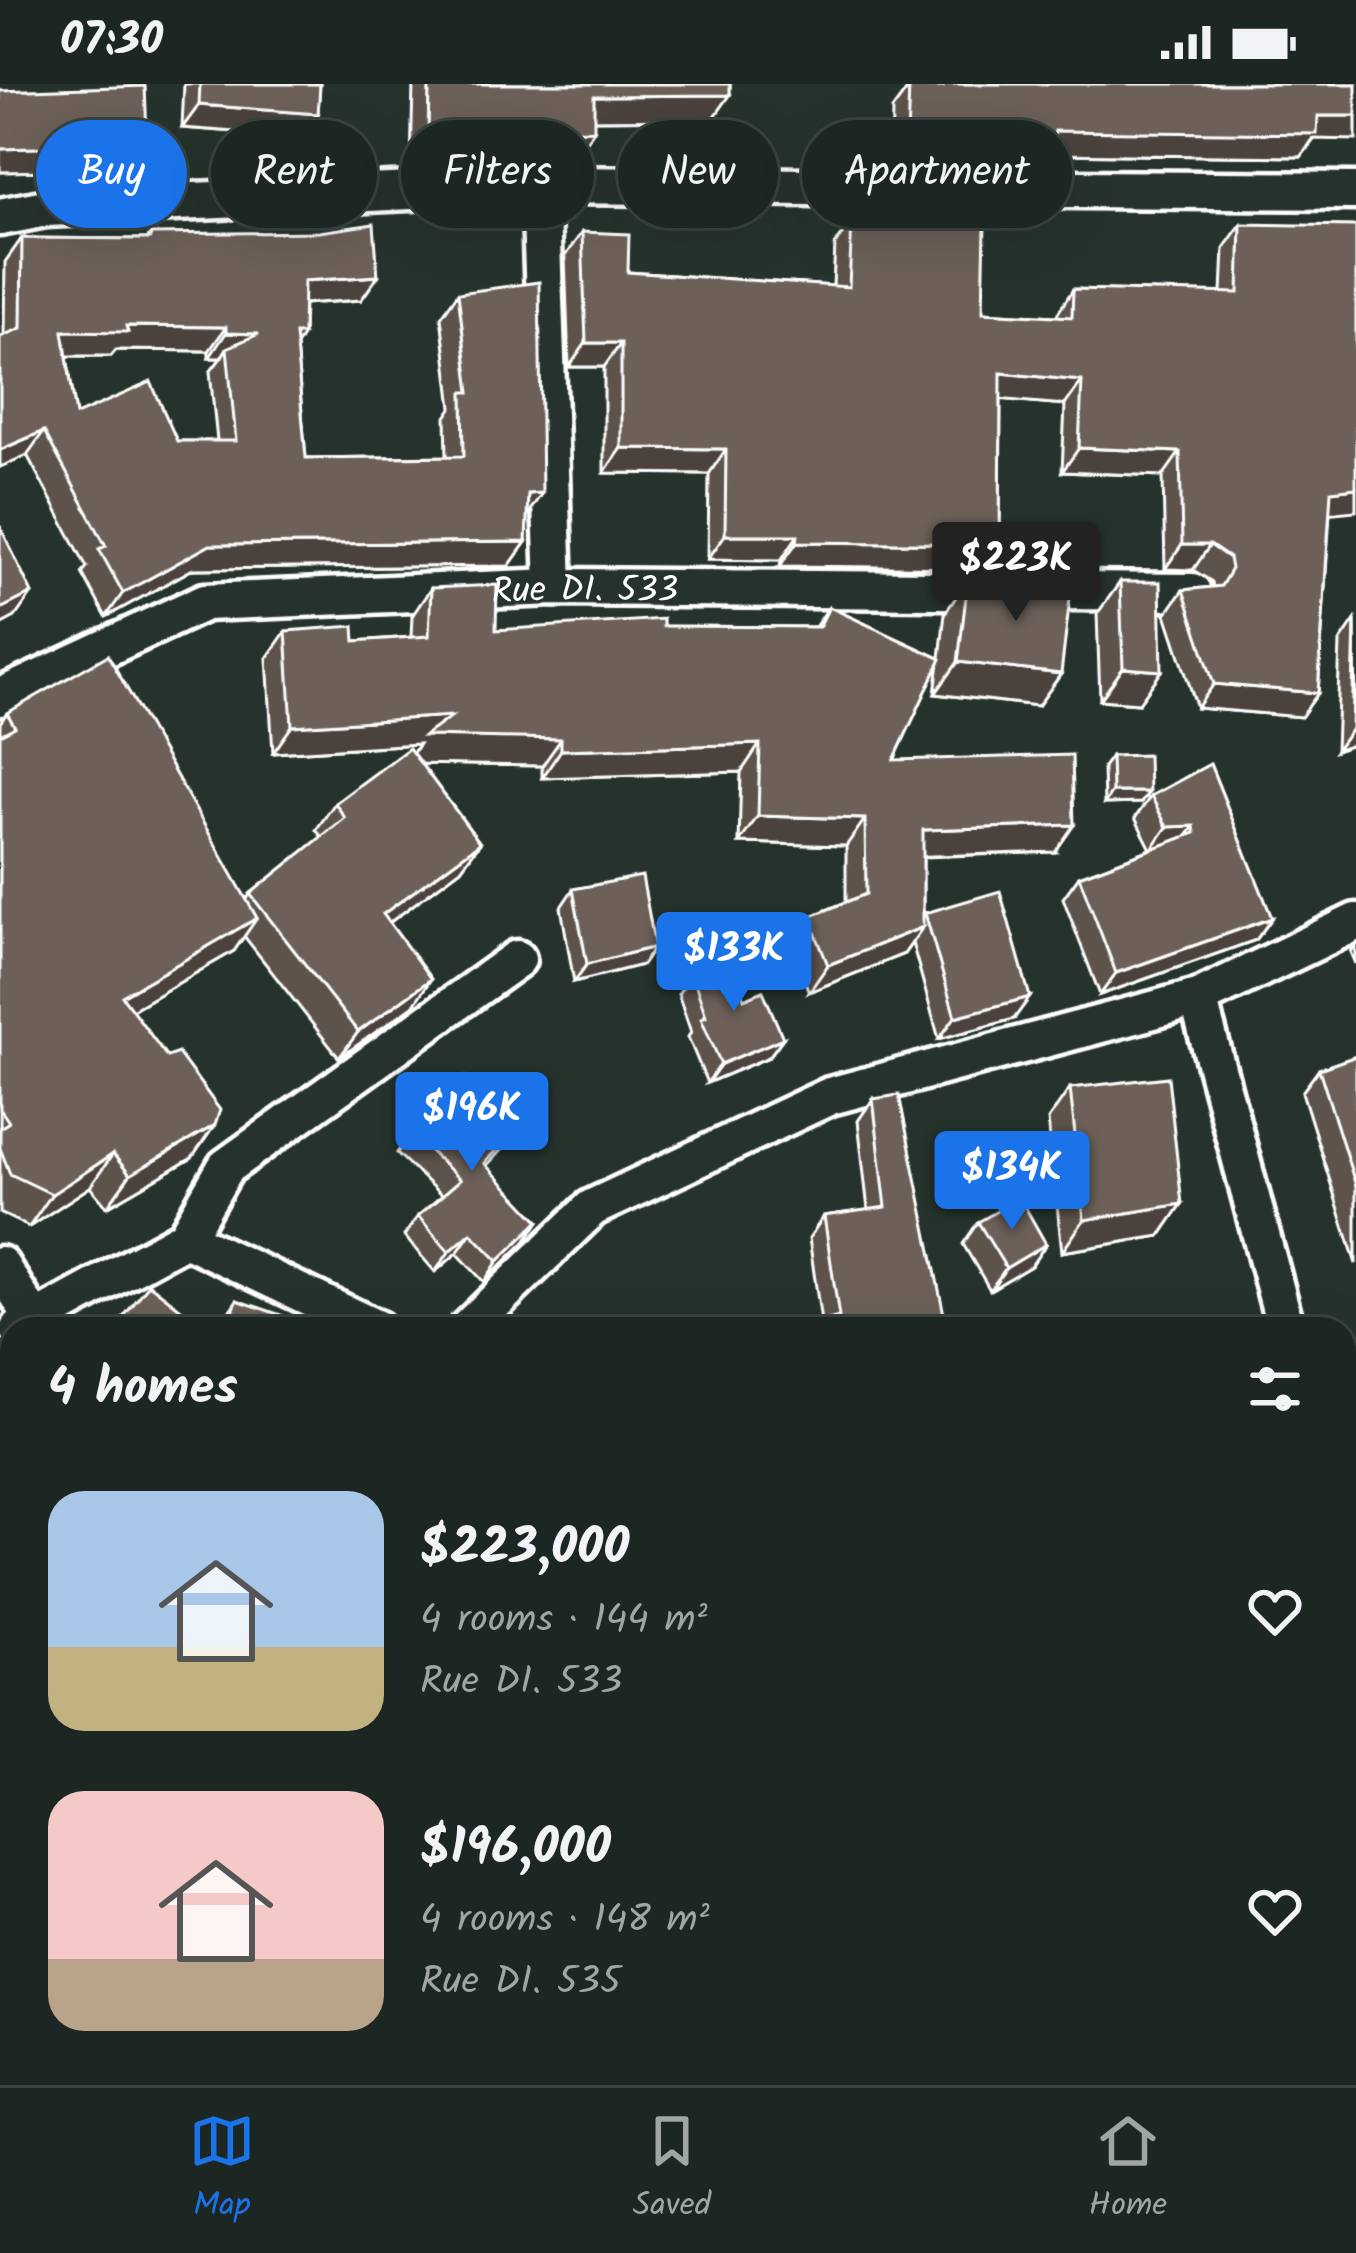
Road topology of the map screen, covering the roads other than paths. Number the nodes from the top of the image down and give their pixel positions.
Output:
1 (594, 185) edge
2 (401, 191) edge
3 (1356, 191) edge
4 (0, 217) edge
5 (542, 228) edge
6 (554, 586) junction
7 (1192, 592) edge
8 (0, 697) edge
9 (1356, 922) edge
10 (517, 958) dead end
11 (1198, 998) junction
12 (185, 1238) junction
13 (0, 1265) edge
14 (18, 1317) edge
15 (42, 1317) edge
16 (352, 1317) edge
17 (478, 1317) edge
18 (1283, 1317) edge

1 - 3 street
2 - 4 street
5 - 6 street
6 - 7 street, Rue DI. 533
6 - 8 street, Rue DI. 533
9 - 11 street
10 - 12 street
11 - 17 street
11 - 18 street
12 - 15 street
12 - 16 street
13 - 14 street

